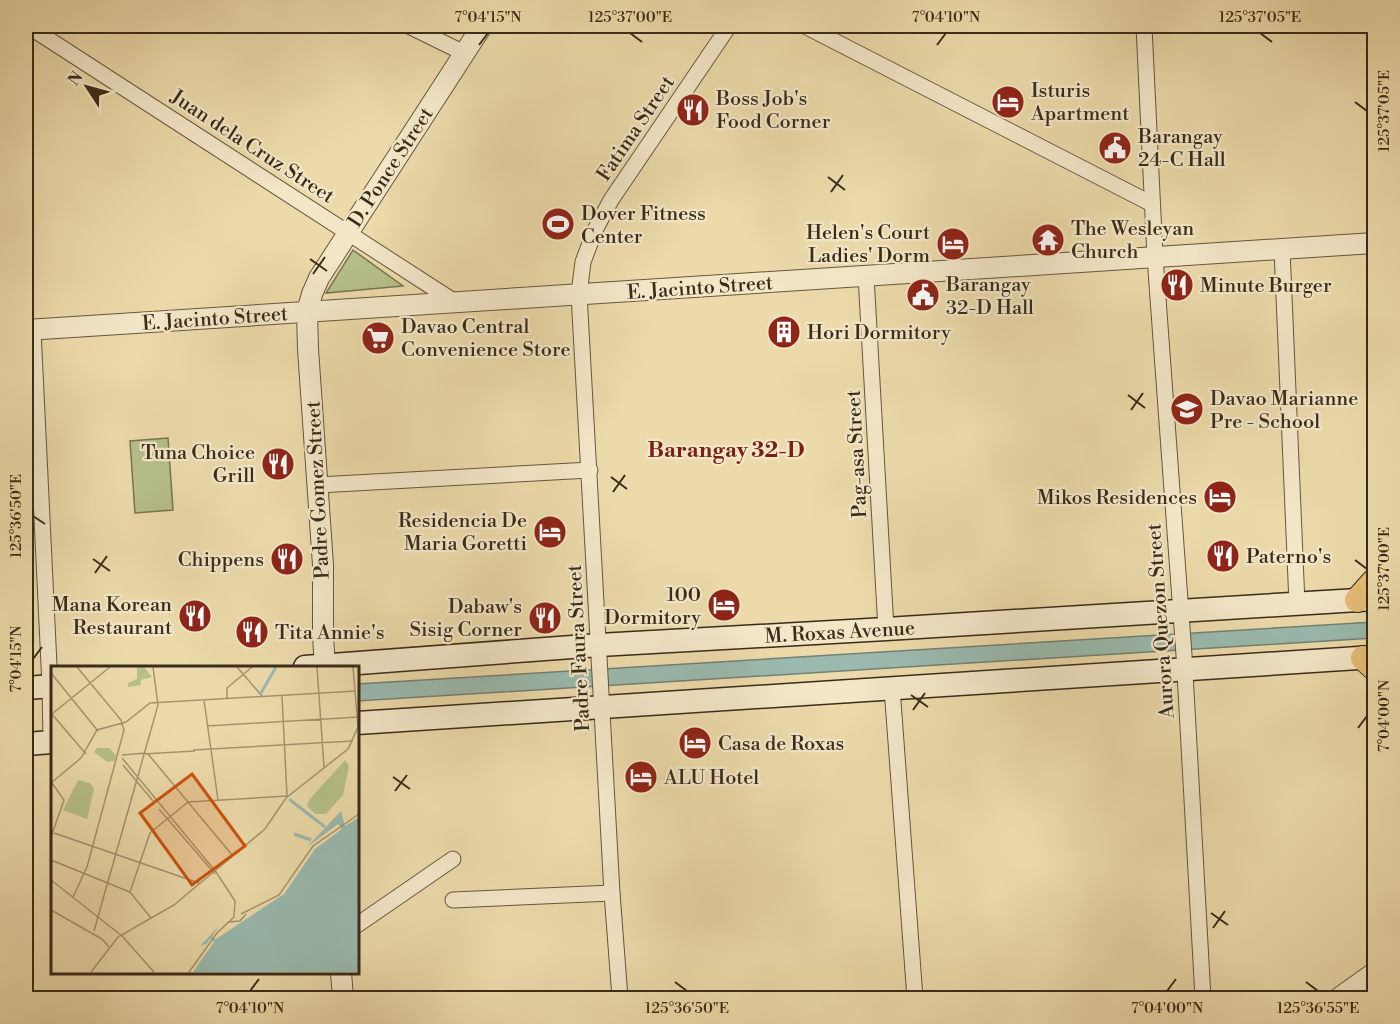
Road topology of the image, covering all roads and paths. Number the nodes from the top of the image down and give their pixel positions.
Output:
1 (28, 26) edge
2 (409, 26) edge
3 (482, 26) edge
4 (729, 26) edge
5 (805, 26) edge
6 (1144, 26) edge
7 (464, 53) junction
8 (1152, 204) junction
9 (348, 232) junction
10 (1374, 243) edge
11 (1282, 249) junction
12 (1155, 257) junction
13 (866, 276) junction
14 (579, 294) junction
15 (455, 302) junction
16 (307, 312) junction
17 (29, 330) edge
18 (590, 470) junction
19 (318, 485) junction
20 (1374, 581) edge
21 (1366, 600) edge
22 (1297, 604) junction
23 (1180, 611) junction
24 (886, 629) junction
25 (599, 645) junction
26 (1371, 661) edge
27 (318, 666) edge
28 (1184, 669) junction
29 (51, 686) edge
30 (26, 688) edge
31 (892, 688) junction
32 (602, 697) junction
33 (358, 723) edge
34 (51, 742) edge
35 (26, 744) edge
36 (453, 859) dead end
37 (612, 893) junction
38 (453, 900) dead end
39 (358, 924) edge
40 (341, 973) edge
41 (1374, 974) edge
42 (343, 999) edge
43 (620, 999) edge
44 (915, 999) edge
45 (1203, 999) edge
46 (1339, 999) edge

1 - 9 street, Juan dela Cruz Street
2 - 7 street
3 - 7 street, D. Ponce Street
4 - 14 street, Fatima Street
5 - 8 street
6 - 8 street, Aurora Quezon Street
7 - 9 street, D. Ponce Street
8 - 12 street, Aurora Quezon Street
9 - 15 street, Juan dela Cruz Street
9 - 16 street, D. Ponce Street
10 - 11 street, E. Jacinto Street
11 - 12 street, E. Jacinto Street
11 - 22 street
12 - 13 street, E. Jacinto Street
12 - 23 street, Aurora Quezon Street
13 - 14 street, E. Jacinto Street
13 - 24 street, Pag-asa Street
14 - 15 street, E. Jacinto Street
14 - 18 street, Padre Faura Street
15 - 16 street, E. Jacinto Street
16 - 17 street, E. Jacinto Street
16 - 19 street, Padre Gomez Street
17 - 29 street
18 - 19 street
18 - 25 street, Padre Faura Street
19 - 27 street, Padre Gomez Street
20 - 21 main road
21 - 22 main road, M. Roxas Avenue
22 - 23 main road, M. Roxas Avenue
23 - 24 main road, M. Roxas Avenue
23 - 28 street, Aurora Quezon Street
24 - 25 main road, M. Roxas Avenue
25 - 27 main road, M. Roxas Avenue
25 - 32 street, Padre Faura Street
26 - 28 main road
28 - 31 main road
28 - 45 street, Aurora Quezon Street
29 - 30 main road
31 - 32 main road
31 - 44 street
32 - 33 main road
32 - 37 street, Padre Faura Street
34 - 35 main road
36 - 39 street
37 - 38 street
37 - 43 street, Padre Faura Street
40 - 42 street
41 - 46 street

